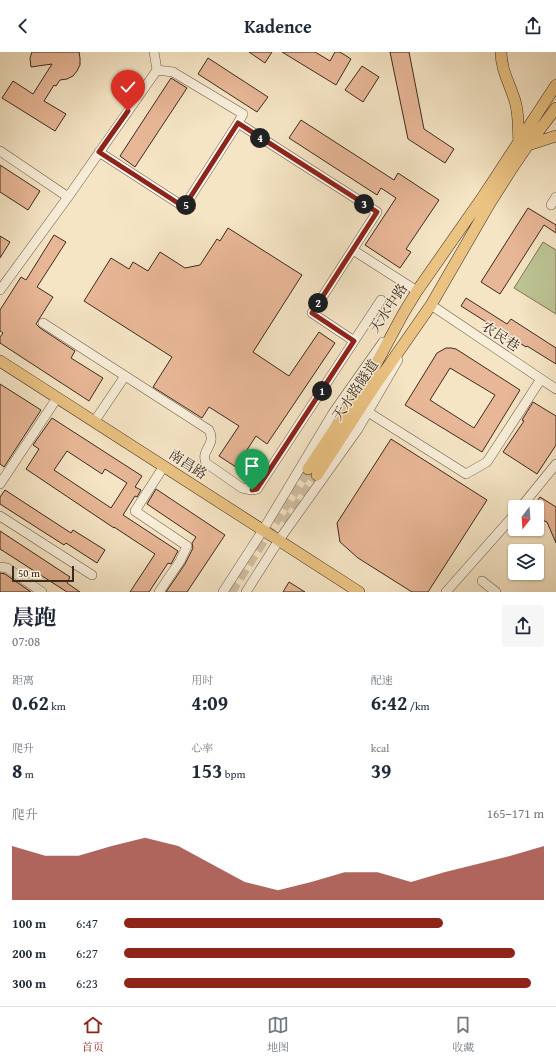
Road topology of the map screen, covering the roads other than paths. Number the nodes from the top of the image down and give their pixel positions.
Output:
1 (154, 52) edge
2 (501, 52) edge
3 (157, 70) junction
4 (556, 85) edge
5 (556, 108) edge
6 (238, 123) junction
7 (556, 136) edge
8 (523, 144) junction
9 (0, 151) edge
10 (99, 152) junction
11 (68, 197) junction
12 (352, 250) junction
13 (0, 290) edge
14 (417, 291) junction
15 (381, 300) dead end
16 (431, 305) junction
17 (403, 314) junction
18 (420, 323) junction
19 (43, 324) dead end
20 (354, 341) junction
21 (0, 361) edge
22 (125, 376) junction
23 (541, 379) junction
24 (556, 389) edge
25 (57, 398) junction
26 (368, 412) junction
27 (94, 422) junction
28 (556, 464) edge
29 (164, 466) junction
30 (0, 484) edge
31 (527, 500) edge
32 (0, 516) edge
33 (508, 522) edge
34 (263, 530) junction
35 (279, 540) junction
36 (0, 567) edge
37 (92, 576) dead end
38 (482, 581) dead end
39 (42, 592) edge
40 (159, 592) edge
41 (223, 592) edge
42 (246, 592) edge
43 (359, 592) edge
44 (446, 592) edge
45 (496, 592) edge

1 - 3 street
2 - 8 main road
3 - 6 street
3 - 10 street
4 - 8 main road, 天水中路
5 - 8 main road, 天水中路
6 - 10 street
6 - 12 street
7 - 8 main road
8 - 14 main road, 天水中路
8 - 16 main road, 天水中路
9 - 11 street
10 - 11 street
11 - 13 street
12 - 14 street
12 - 20 street
14 - 17 main road, 天水中路
15 - 20 street
16 - 18 main road, 天水中路
16 - 23 street, 农民巷
17 - 18 main road, 天水路隧道
17 - 34 street, 天水中路
18 - 26 street, 天水中路
19 - 22 street
20 - 22 street
21 - 25 main road, 南昌路
22 - 27 street
23 - 24 street, 农民巷
23 - 26 street
25 - 27 main road, 南昌路
25 - 30 street
26 - 35 street, 天水中路
27 - 29 main road, 南昌路
28 - 31 street
29 - 34 main road, 南昌路
29 - 40 street
32 - 37 street
33 - 44 street
34 - 35 main road, 南昌路
34 - 41 street, 天水中路
35 - 42 street, 天水中路
35 - 43 main road, 南昌路
36 - 39 street
38 - 45 street

